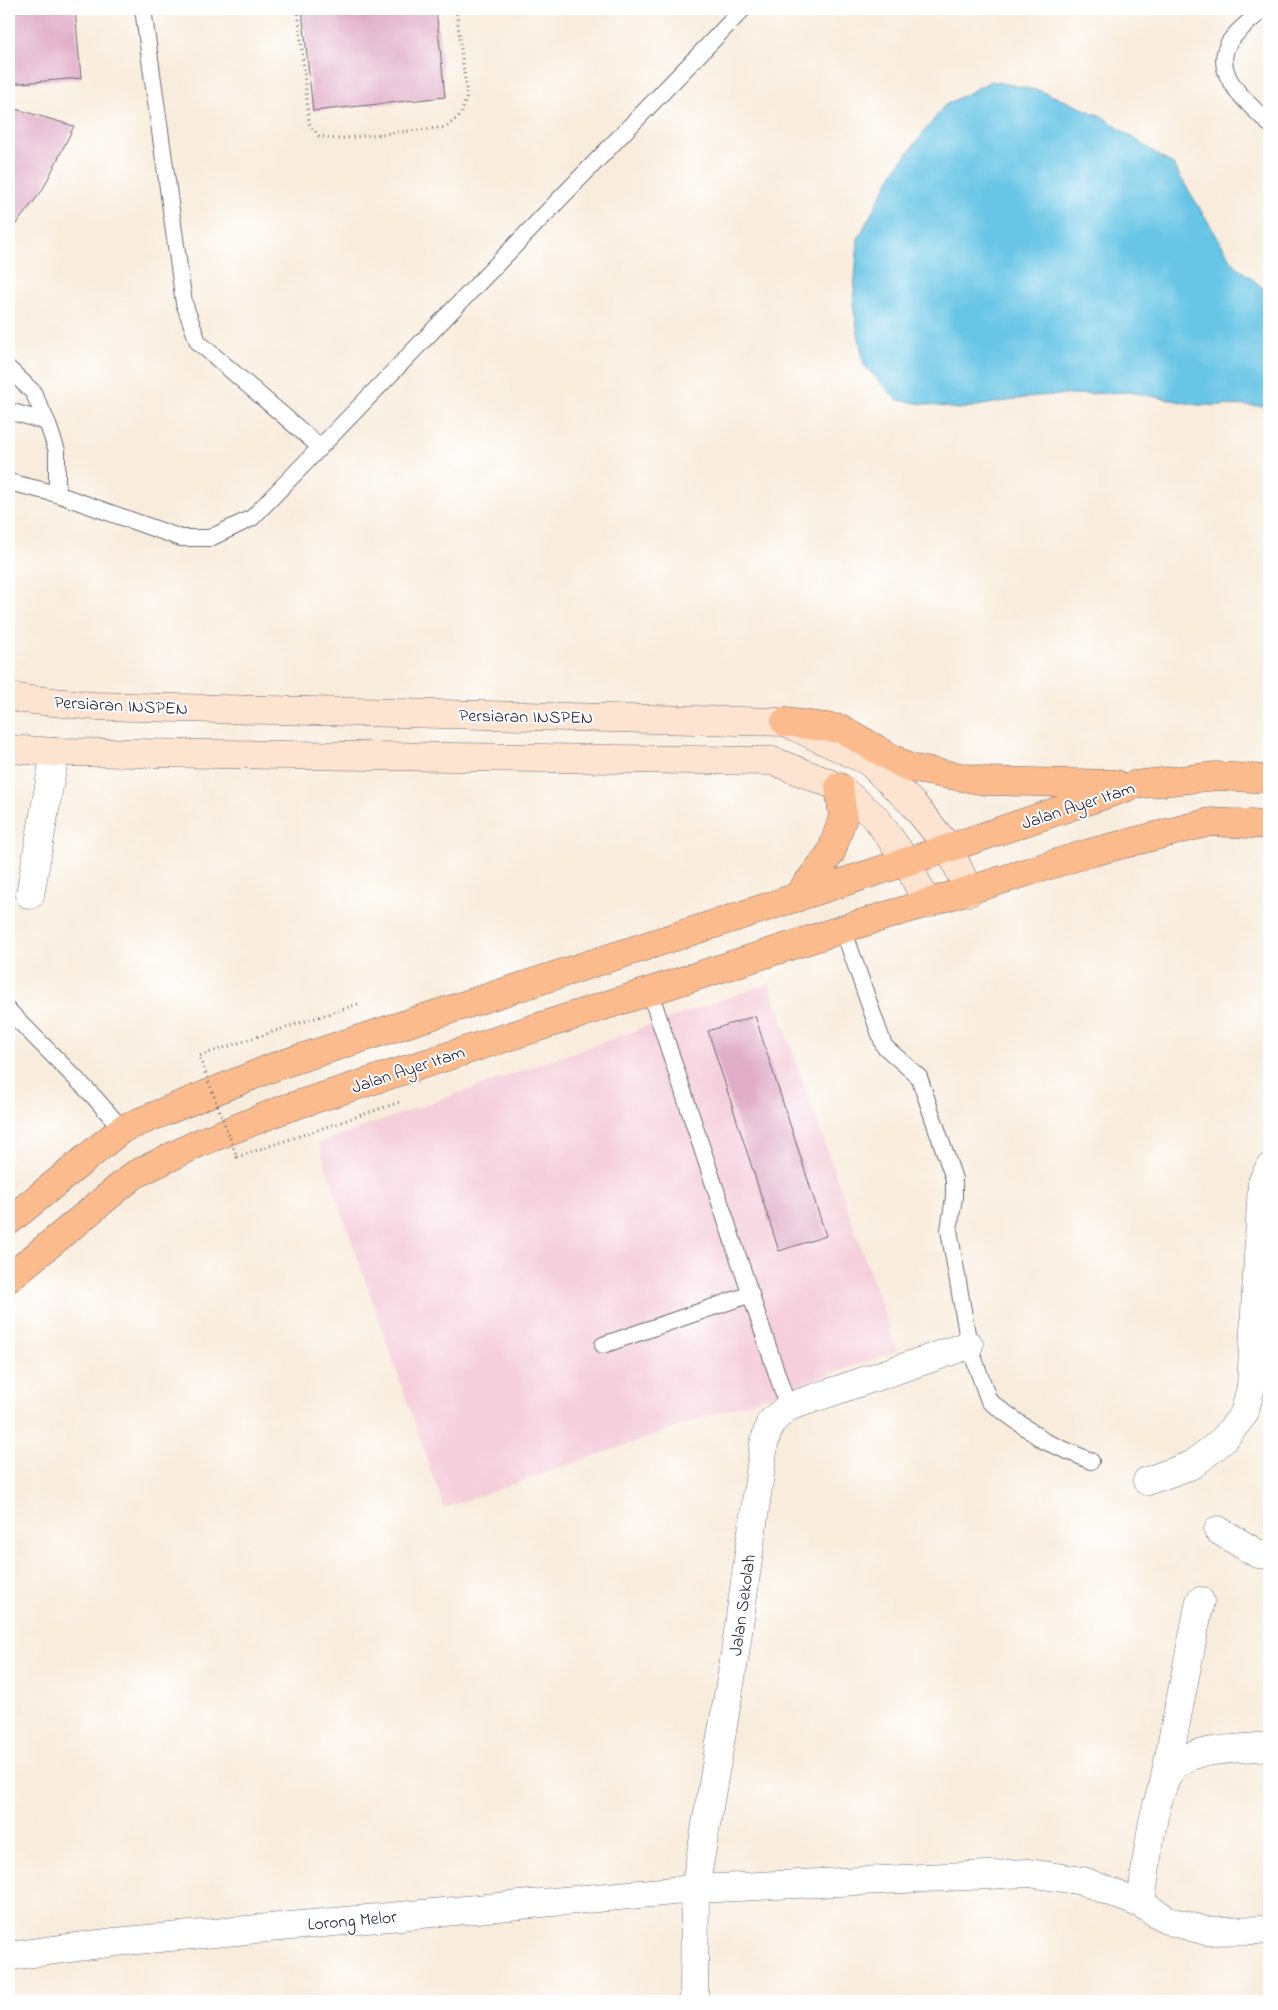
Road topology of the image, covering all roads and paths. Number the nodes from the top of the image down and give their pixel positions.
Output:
1 (143, 9) edge
2 (298, 9) edge
3 (456, 9) edge
4 (744, 9) edge
5 (1263, 9) edge
6 (1269, 124) edge
7 (9, 369) edge
8 (9, 411) edge
9 (47, 422) junction
10 (320, 447) junction
11 (9, 482) edge
12 (57, 494) junction
13 (9, 696) edge
14 (785, 722) junction
15 (9, 749) edge
16 (55, 752) junction
17 (1269, 779) edge
18 (1134, 785) junction
19 (839, 787) junction
20 (1269, 825) edge
21 (949, 848) junction
22 (907, 862) junction
23 (969, 892) junction
24 (30, 895) dead end
25 (796, 898) junction
26 (927, 904) junction
27 (843, 929) junction
28 (650, 992) junction
29 (358, 1004) dead end
30 (9, 1012) edge
31 (400, 1102) dead end
32 (122, 1129) junction
33 (1269, 1168) edge
34 (9, 1221) edge
35 (9, 1278) edge
36 (751, 1294) junction
37 (602, 1345) dead end
38 (969, 1345) junction
39 (788, 1407) junction
40 (1091, 1461) dead end
41 (1146, 1481) dead end
42 (1218, 1530) dead end
43 (1269, 1554) edge
44 (1200, 1601) dead end
45 (1269, 1746) edge
46 (1164, 1783) junction
47 (695, 1889) junction
48 (1141, 1904) junction
49 (1269, 1930) edge
50 (9, 1956) edge
51 (694, 2001) edge

1 - 10 lane
2 - 3 path
4 - 10 lane
5 - 6 lane
7 - 9 lane
8 - 9 lane
9 - 12 lane
10 - 12 lane
11 - 12 lane
13 - 14 main road, Persiaran INSPEN
14 - 18 main road
14 - 21 main road, Persiaran INSPEN
15 - 16 main road
16 - 19 main road
16 - 24 street
17 - 18 main road, Jalan Ayer Itam
18 - 21 main road, Jalan Ayer Itam
19 - 22 main road
19 - 25 main road
20 - 23 main road
21 - 22 main road, Jalan Ayer Itam
21 - 23 main road, Persiaran INSPEN
22 - 25 main road, Jalan Ayer Itam
22 - 26 main road
23 - 26 main road, Jalan Ayer Itam
25 - 32 main road
26 - 27 main road, Jalan Ayer Itam
27 - 28 main road, Jalan Ayer Itam
27 - 38 lane
28 - 35 main road, Jalan Ayer Itam
28 - 36 lane
29 - 31 path, bridge
30 - 32 lane
32 - 34 main road
33 - 41 street
36 - 37 lane
36 - 39 lane
38 - 39 street, Jalan Sekolah
38 - 40 lane
39 - 47 street, Jalan Sekolah
42 - 43 street
44 - 46 street
45 - 46 street
46 - 48 street
47 - 48 street, Lorong Melor
47 - 50 street, Lorong Melor
47 - 51 street, Jalan Sekolah
48 - 49 street, Lorong Melor

